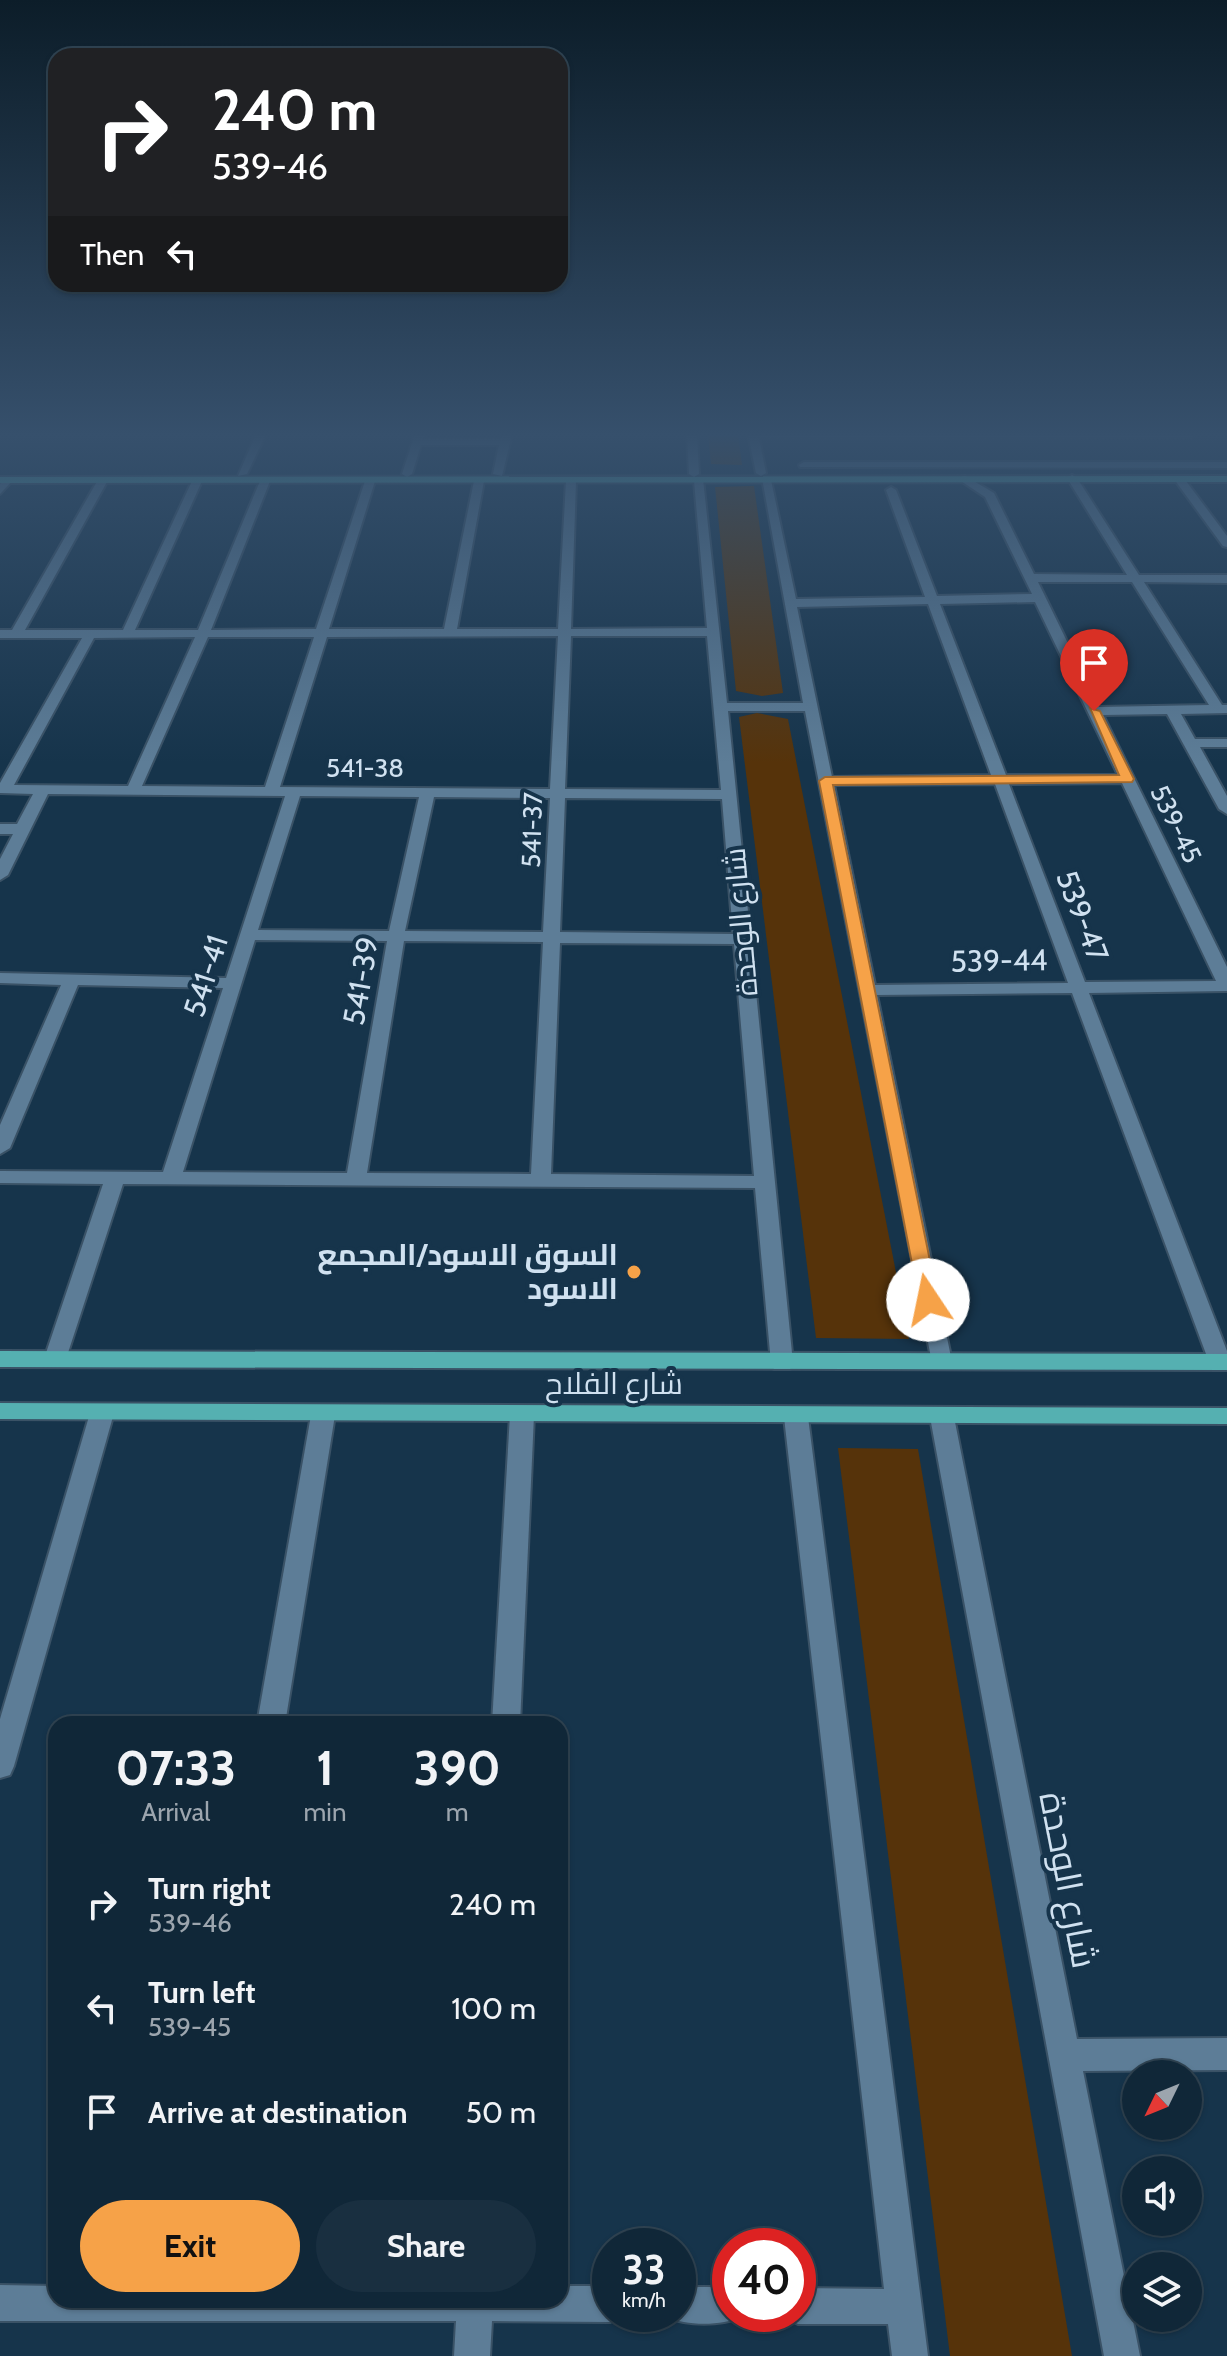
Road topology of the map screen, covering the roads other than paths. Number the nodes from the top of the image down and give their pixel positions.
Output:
1 (67, 544) edge
2 (168, 544) edge
3 (239, 544) edge
4 (350, 544) edge
5 (467, 544) edge
6 (568, 544) edge
7 (704, 544) edge
8 (777, 544) edge
9 (912, 544) edge
10 (1014, 544) edge
11 (1113, 544) edge
12 (1030, 578) junction
13 (1135, 579) junction
14 (1227, 579) edge
15 (1040, 598) junction
16 (933, 600) junction
17 (790, 603) junction
18 (565, 632) junction
19 (713, 632) junction
20 (321, 633) junction
21 (450, 633) junction
22 (0, 634) edge
23 (16, 634) junction
24 (90, 634) junction
25 (127, 634) junction
26 (203, 634) junction
27 (721, 707) junction
28 (811, 707) junction
29 (1222, 709) edge
30 (1172, 710) junction
31 (1094, 711) junction
32 (1190, 743) junction
33 (1227, 743) edge
34 (1127, 779) junction
35 (1000, 780) junction
36 (825, 781) junction
37 (2, 789) edge
38 (42, 790) junction
39 (133, 790) junction
40 (271, 791) junction
41 (294, 791) junction
42 (427, 793) junction
43 (558, 794) junction
44 (729, 795) junction
45 (1227, 809) edge
46 (0, 829) edge
47 (22, 829) junction
48 (0, 875) edge
49 (248, 935) junction
50 (396, 936) junction
51 (552, 938) junction
52 (1204, 938) junction
53 (1227, 938) edge
54 (743, 939) junction
55 (0, 978) edge
56 (72, 979) junction
57 (233, 983) junction
58 (1227, 986) edge
59 (1079, 988) junction
60 (867, 990) junction
61 (0, 1148) edge
62 (0, 1177) edge
63 (115, 1178) junction
64 (171, 1178) junction
65 (356, 1179) junction
66 (541, 1180) junction
67 (765, 1182) junction
68 (0, 1359) edge
69 (55, 1359) junction
70 (941, 1362) junction
71 (1223, 1362) edge
72 (782, 1363) junction
73 (0, 1411) edge
74 (102, 1413) junction
75 (323, 1415) junction
76 (522, 1415) junction
77 (1227, 1416) edge
78 (796, 1417) junction
79 (942, 1417) junction
80 (272, 1716) edge
81 (506, 1716) edge
82 (0, 1766) edge
83 (1227, 2054) edge
84 (1064, 2055) junction
85 (0, 2303) edge
86 (48, 2303) edge
87 (568, 2303) edge
88 (592, 2304) edge
89 (816, 2306) edge
90 (904, 2307) junction
91 (475, 2308) edge
92 (472, 2356) edge
93 (910, 2356) edge
94 (1122, 2356) edge

1 - 23 street
2 - 25 street
3 - 26 street
4 - 20 street
5 - 21 street
6 - 18 street, 541-37
7 - 19 street, شارع الوحدة
8 - 17 street
9 - 16 street, 539-47
10 - 12 street, 539-45
11 - 13 street
12 - 13 street
12 - 15 street, 539-45
13 - 14 street
13 - 29 street
15 - 16 street
15 - 31 street, 539-45
16 - 17 street
16 - 35 street, 539-47
17 - 28 street
18 - 19 street
18 - 21 street
18 - 43 street, 541-37
19 - 27 street, شارع الوحدة
20 - 21 street
20 - 26 street
20 - 40 street
22 - 23 street
23 - 24 street
24 - 25 street
24 - 37 street
25 - 26 street
26 - 39 street
27 - 28 street
27 - 44 street, شارع الوحدة
28 - 36 street
29 - 30 street
30 - 31 street
30 - 32 street
31 - 34 street, 539-45
32 - 33 street
32 - 45 street
34 - 35 street
34 - 52 street, 539-45
35 - 36 street
35 - 59 street, 539-47
36 - 60 street
37 - 38 street, 541-38
38 - 39 street, 541-38
38 - 47 street
39 - 40 street, 541-38
40 - 41 street, 541-38
41 - 42 street, 541-38
41 - 49 street, 541-41
42 - 43 street, 541-38
42 - 50 street, 541-39
43 - 44 street, 541-38
43 - 51 street, 541-37
44 - 54 street, شارع الوحدة
46 - 47 street
47 - 48 street
49 - 50 street
49 - 57 street, 541-41
50 - 51 street
50 - 65 street, 541-39
51 - 54 street
51 - 66 street, 541-37
52 - 53 street
52 - 58 street, 539-45
54 - 67 street, شارع الوحدة
55 - 56 street
56 - 57 street
56 - 61 street
57 - 64 street, 541-41
58 - 59 street, 539-44
59 - 60 street, 539-44
59 - 71 street, 539-47
60 - 70 street
62 - 63 street
63 - 64 street
63 - 69 street
64 - 65 street
65 - 66 street
66 - 67 street
67 - 72 street, شارع الوحدة
68 - 69 main road, شارع الفلاح
69 - 72 main road, شارع الفلاح
70 - 71 main road, شارع الفلاح
70 - 72 main road, شارع الفلاح
73 - 74 main road, شارع الفلاح
74 - 75 main road, شارع الفلاح
74 - 82 street
75 - 76 main road, شارع الفلاح
75 - 80 street
76 - 78 main road, شارع الفلاح
76 - 81 street
77 - 79 main road, شارع الفلاح
78 - 79 main road, شارع الفلاح
78 - 90 street
79 - 84 street, شارع الوحدة
83 - 84 street
84 - 94 street, شارع الوحدة
85 - 86 street
87 - 88 street
89 - 90 street
90 - 93 street
91 - 92 street

